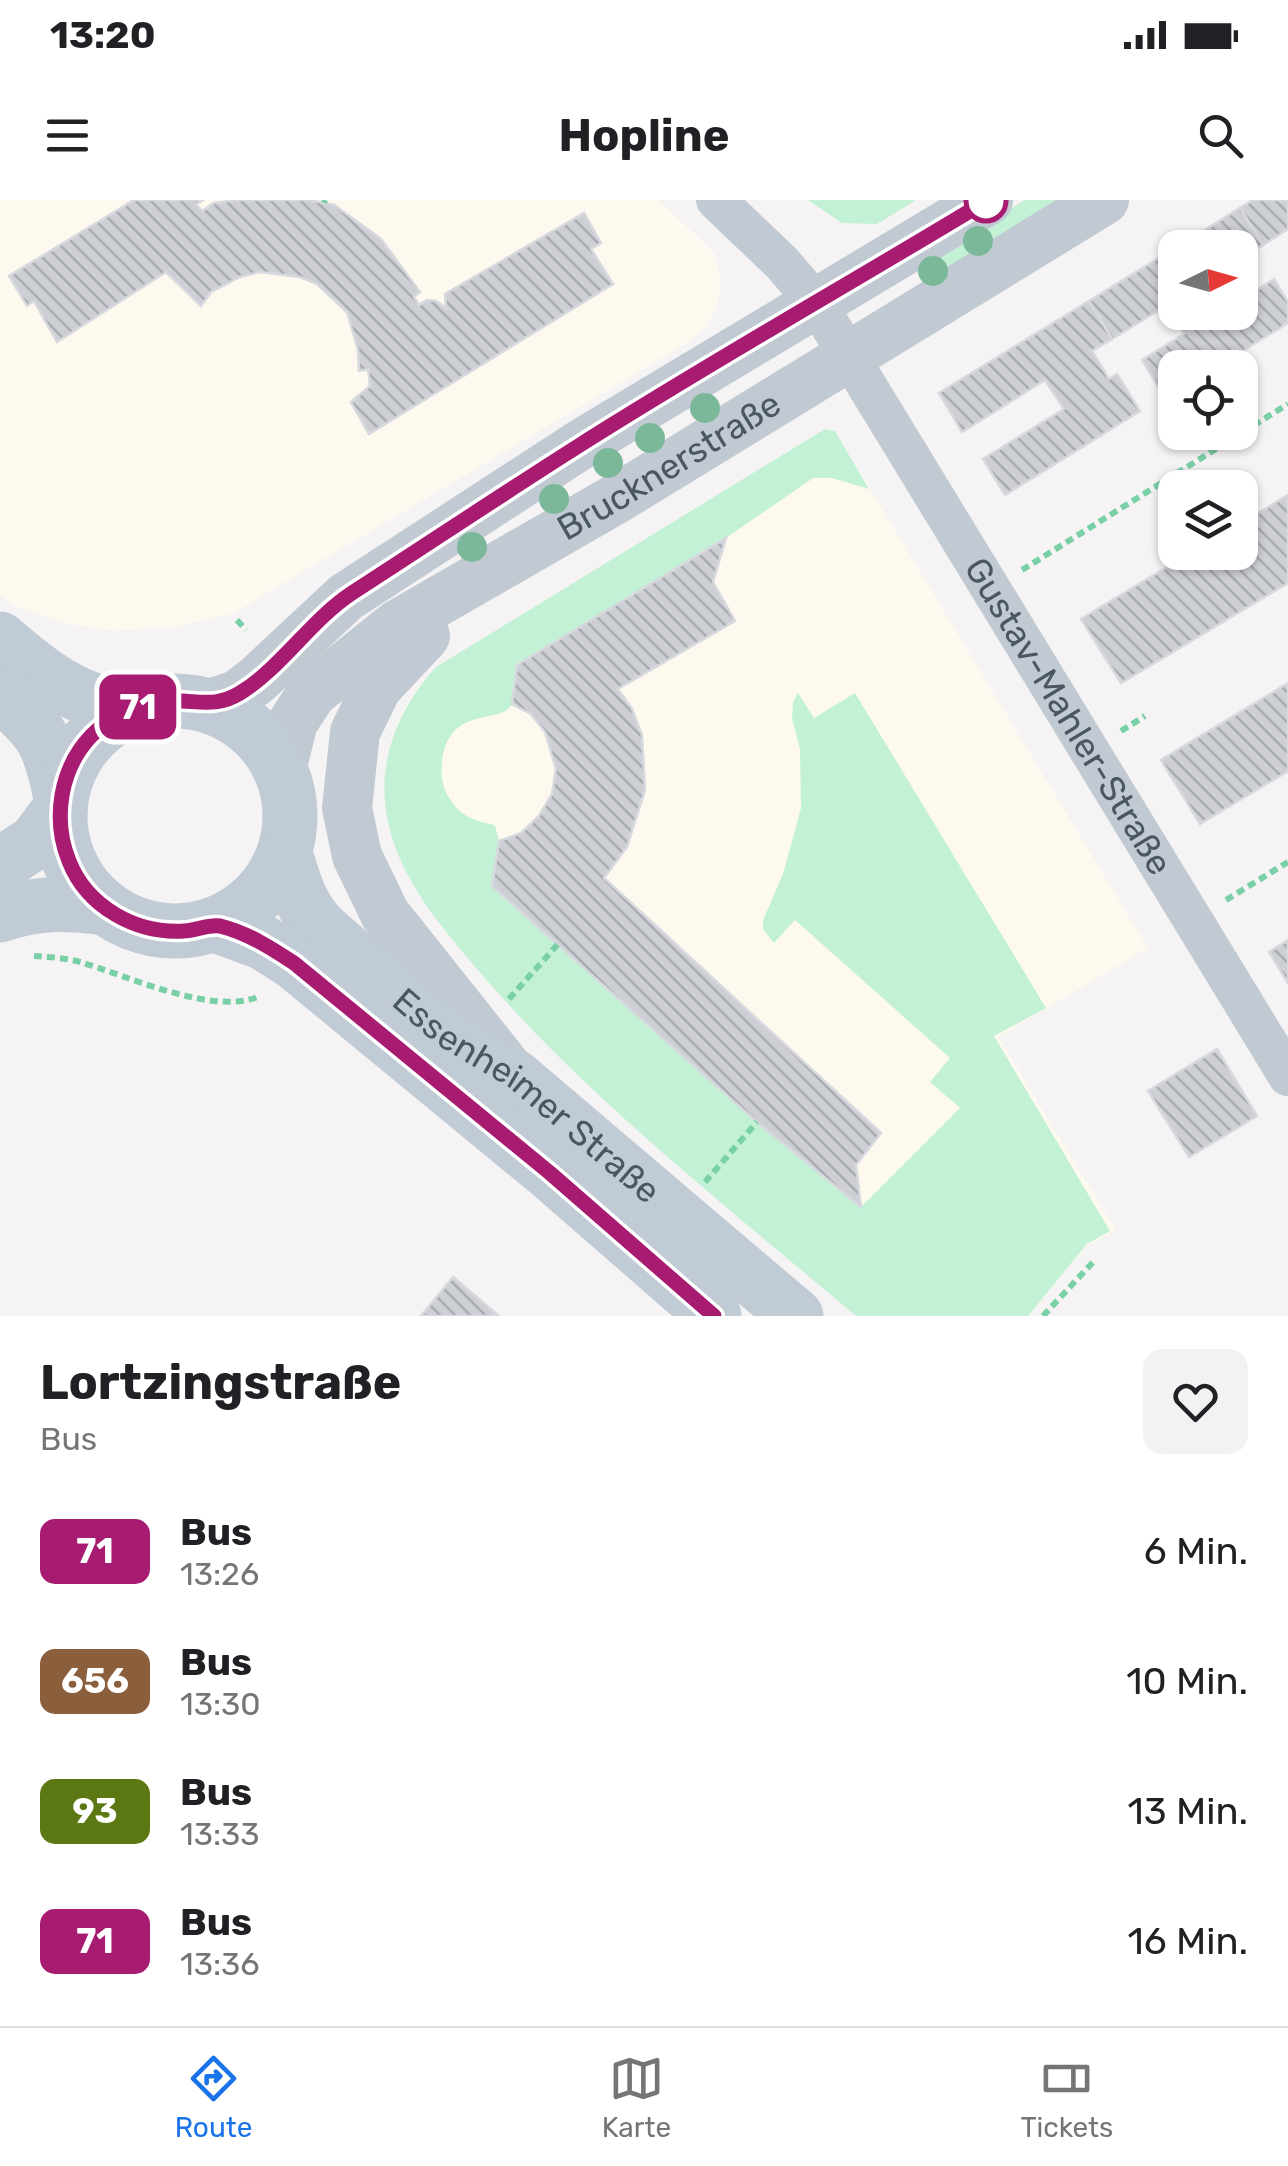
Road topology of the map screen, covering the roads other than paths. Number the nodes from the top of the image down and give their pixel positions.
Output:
1 (716, 200) edge
2 (988, 200) edge
3 (1104, 200) edge
4 (817, 304) junction
5 (849, 354) junction
6 (521, 556) junction
7 (0, 639) edge
8 (0, 694) edge
9 (207, 705) junction
10 (131, 709) junction
11 (281, 770) junction
12 (60, 803) junction
13 (285, 853) junction
14 (0, 865) edge
15 (105, 908) junction
16 (216, 925) junction
17 (16, 936) edge
18 (1288, 1076) edge
19 (515, 1077) junction
20 (714, 1316) edge
21 (796, 1316) edge

1 - 4 street, Gustav-Mahler-Straße
2 - 4 street, Brucknerstraße
3 - 5 street, Brucknerstraße
4 - 5 street, Gustav-Mahler-Straße
4 - 9 street, Brucknerstraße
5 - 6 street, Brucknerstraße
5 - 18 street, Gustav-Mahler-Straße
6 - 11 street, Brucknerstraße
6 - 19 street
7 - 10 main road
8 - 12 main road
9 - 10 main road
9 - 11 main road
10 - 12 main road
11 - 13 main road
12 - 14 main road
12 - 15 main road
13 - 16 main road
13 - 19 main road, Essenheimer Straße
15 - 16 main road
15 - 17 main road
16 - 20 main road, Essenheimer Straße
19 - 21 main road, Essenheimer Straße

